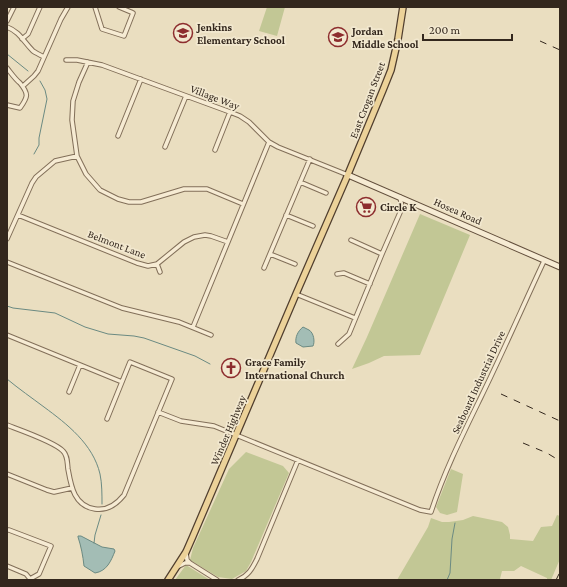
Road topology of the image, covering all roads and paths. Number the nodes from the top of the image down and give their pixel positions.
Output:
1 (14, 7) edge
2 (40, 7) edge
3 (68, 7) edge
4 (95, 7) edge
5 (119, 7) edge
6 (403, 7) edge
7 (7, 21) edge
8 (7, 27) edge
9 (22, 38) junction
10 (44, 57) junction
11 (66, 60) dead end
12 (88, 62) junction
13 (7, 69) edge
14 (141, 79) junction
15 (23, 86) junction
16 (186, 96) junction
17 (7, 105) edge
18 (230, 112) junction
19 (118, 136) dead end
20 (269, 142) junction
21 (165, 147) dead end
22 (215, 150) dead end
23 (77, 156) junction
24 (310, 159) junction
25 (348, 175) junction
26 (300, 182) junction
27 (326, 193) dead end
28 (400, 197) junction
29 (412, 202) junction
30 (243, 204) junction
31 (402, 208) junction
32 (18, 215) junction
33 (286, 215) junction
34 (313, 226) dead end
35 (7, 239) edge
36 (351, 240) dead end
37 (228, 242) junction
38 (270, 254) junction
39 (382, 254) junction
40 (544, 261) junction
41 (7, 262) edge
42 (157, 264) junction
43 (295, 264) dead end
44 (560, 267) edge
45 (264, 268) dead end
46 (160, 272) dead end
47 (337, 274) dead end
48 (370, 284) junction
49 (296, 294) junction
50 (356, 318) junction
51 (193, 327) junction
52 (7, 335) edge
53 (211, 335) dead end
54 (338, 344) dead end
55 (80, 365) junction
56 (122, 382) junction
57 (69, 392) dead end
58 (158, 412) junction
59 (107, 419) dead end
60 (7, 425) edge
61 (237, 435) junction
62 (298, 460) junction
63 (7, 474) edge
64 (72, 488) junction
65 (7, 530) edge
66 (186, 552) junction
67 (190, 563) junction
68 (7, 566) edge
69 (177, 568) junction
70 (30, 579) edge
71 (168, 580) edge
72 (217, 580) edge
73 (238, 580) edge

1 - 7 street
2 - 9 street
3 - 10 street
4 - 5 street
6 - 25 main road, East Crogan Street
8 - 9 street
9 - 10 street
10 - 15 street
11 - 12 street, Village Way
12 - 14 street, Village Way
12 - 23 street
13 - 15 street
14 - 16 street, Village Way
14 - 19 street
15 - 17 street
16 - 18 street, Village Way
16 - 21 street
18 - 20 street, Village Way
18 - 22 street
20 - 24 street, Village Way
20 - 30 street
23 - 30 street
23 - 32 street
24 - 25 street, Village Way
24 - 26 street
25 - 28 street, Hosea Road
25 - 49 main road, Winder Highway
26 - 27 street
26 - 33 street
28 - 29 street, Hosea Road
28 - 31 street
29 - 31 street
29 - 40 street, Hosea Road
30 - 37 street
31 - 39 street
32 - 35 street
32 - 42 street, Belmont Lane
33 - 34 street
33 - 38 street
36 - 39 street
37 - 42 street, Belmont Lane
37 - 51 street
38 - 43 street
38 - 45 street
39 - 48 street
40 - 44 street, Hosea Road
40 - 62 street, Seaboard Industrial Drive
41 - 51 street
42 - 46 street
47 - 48 street
48 - 50 street
49 - 50 street
49 - 61 main road, Winder Highway
50 - 54 street
51 - 53 street
52 - 55 street
55 - 56 street
55 - 57 street
56 - 58 street
56 - 59 street
58 - 61 street
58 - 64 street
60 - 64 street
61 - 62 street
61 - 66 main road, Winder Highway
62 - 73 street
63 - 64 street
65 - 70 street
66 - 67 street
66 - 69 main road, Winder Highway
67 - 69 street
67 - 72 street
68 - 70 street
69 - 71 main road, Winder Highway

